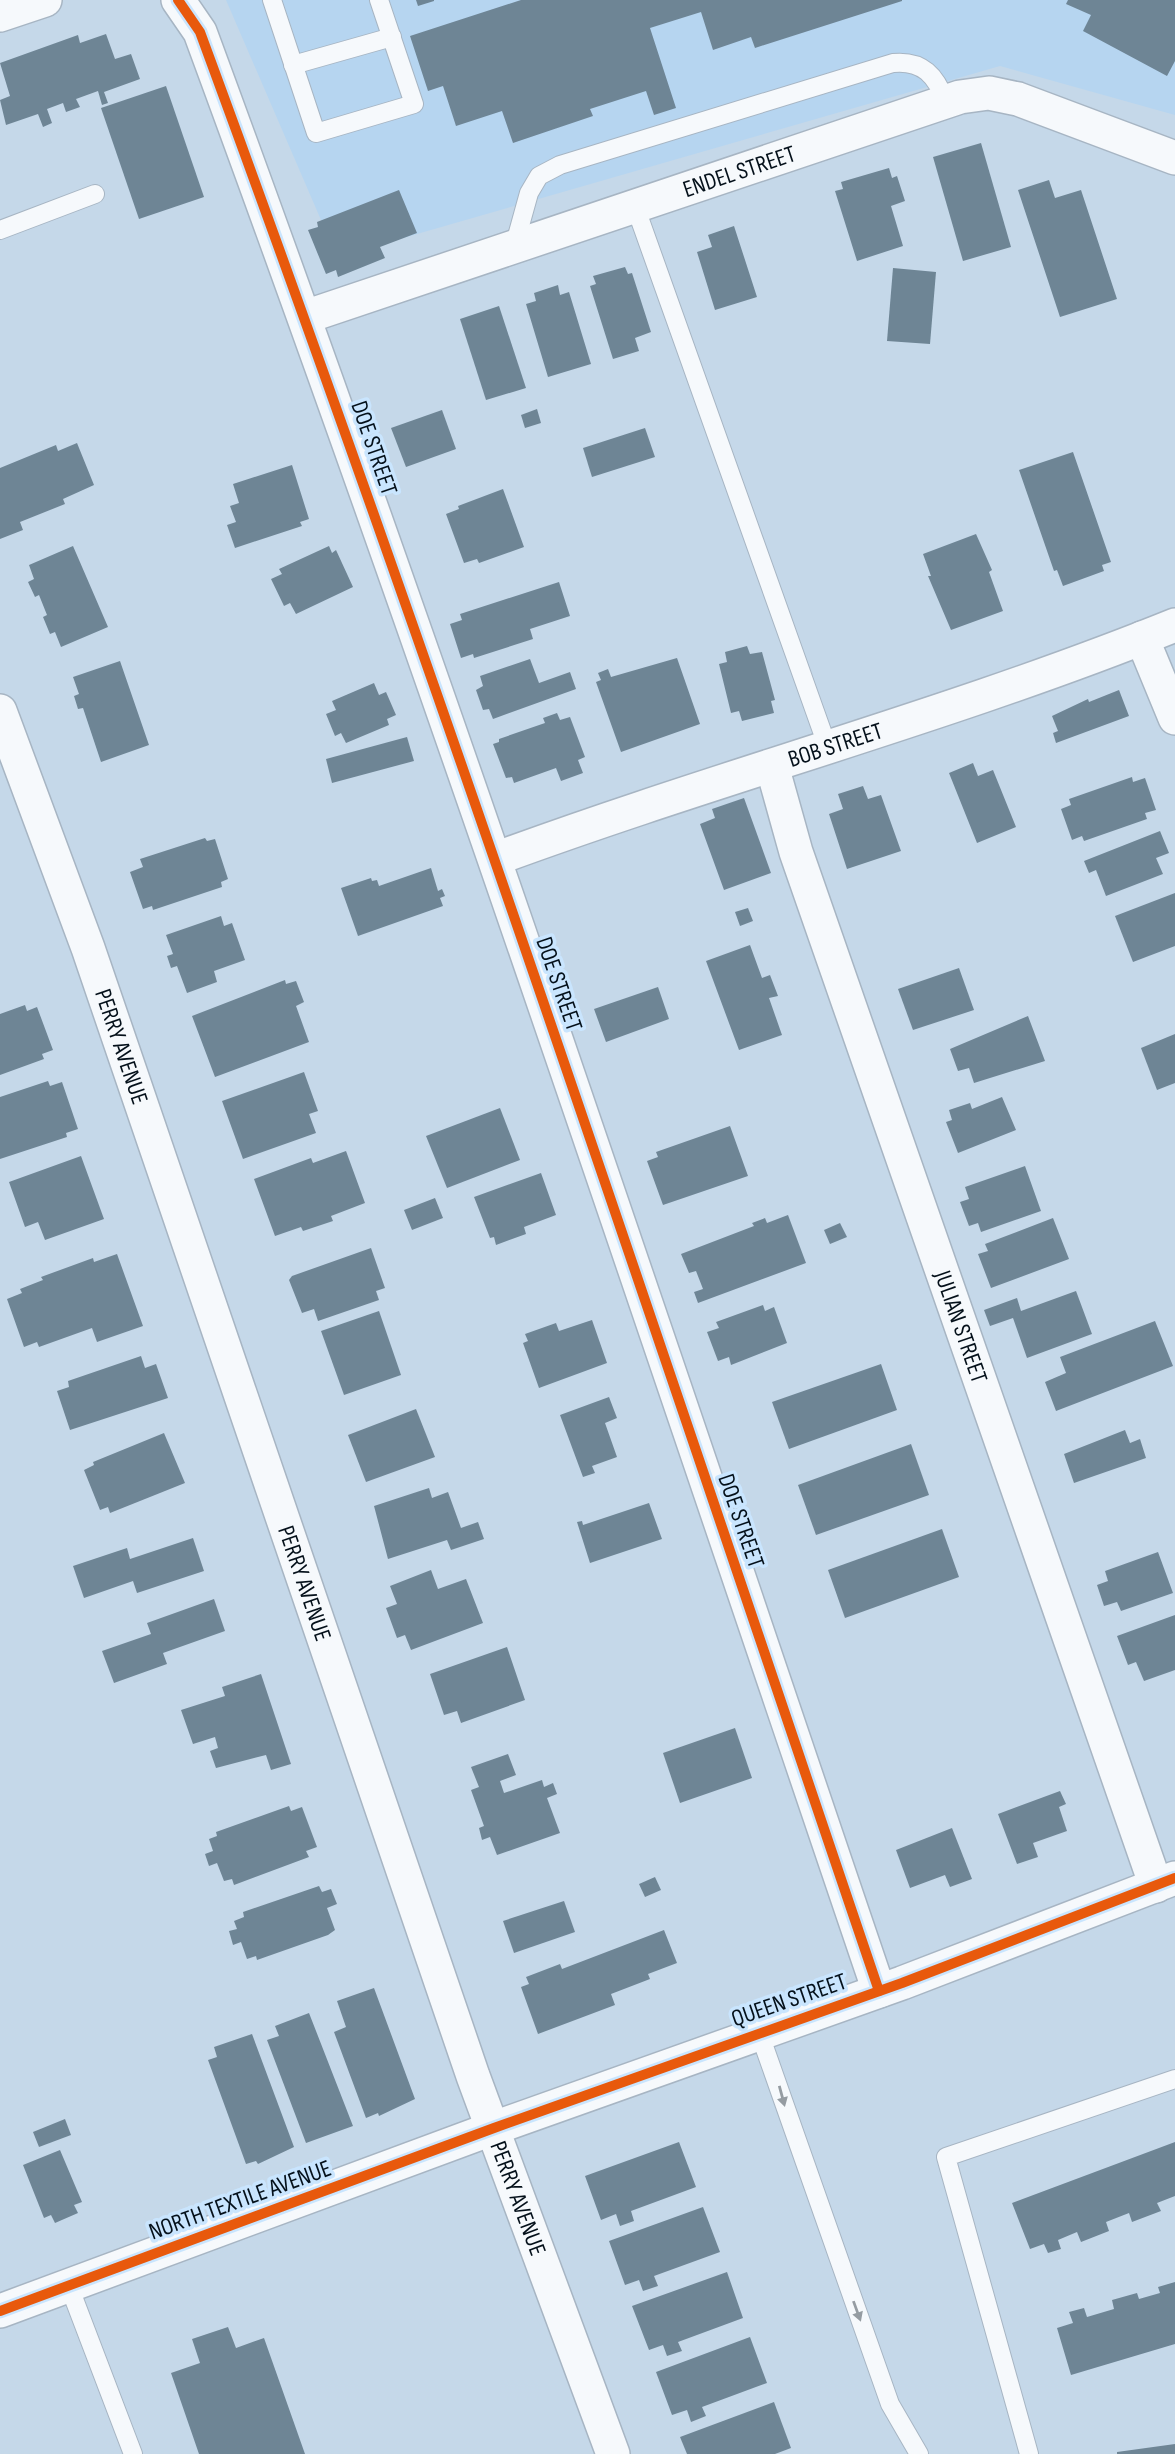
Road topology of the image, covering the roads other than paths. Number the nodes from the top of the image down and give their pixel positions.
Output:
1 (45, 0) edge
2 (178, 0) edge
3 (272, 0) edge
4 (379, 0) edge
5 (0, 15) edge
6 (392, 37) junction
7 (293, 65) junction
8 (946, 102) junction
9 (1175, 158) edge
10 (95, 194) dead end
11 (635, 206) junction
12 (0, 230) edge
13 (514, 247) junction
14 (305, 317) junction
15 (1175, 625) edge
16 (1142, 638) junction
17 (0, 711) edge
18 (1175, 718) edge
19 (828, 748) junction
20 (772, 766) junction
21 (495, 859) junction
22 (1165, 1882) edge
23 (879, 1991) junction
24 (760, 2032) junction
25 (1175, 2079) edge
26 (494, 2128) junction
27 (69, 2286) junction
28 (0, 2311) edge
29 (134, 2454) edge
30 (613, 2454) edge
31 (919, 2454) edge
32 (1029, 2454) edge

1 - 5 street
2 - 14 street, DOE STREET
3 - 7 lane
4 - 6 lane
6 - 7 lane
6 - 7 lane
8 - 9 street, ENDEL STREET
8 - 11 street, ENDEL STREET
8 - 13 lane
10 - 12 lane
11 - 13 street, ENDEL STREET
11 - 19 lane
13 - 14 street, ENDEL STREET
14 - 21 street, DOE STREET
15 - 16 street, BOB STREET
16 - 18 street
16 - 19 street, BOB STREET
17 - 26 street, PERRY AVENUE
19 - 20 street, BOB STREET
20 - 21 street, BOB STREET
20 - 22 street, JULIAN STREET
21 - 23 street, DOE STREET
22 - 23 street, QUEEN STREET
23 - 24 street, QUEEN STREET
24 - 26 street, QUEEN STREET
24 -> 31 lane
25 - 32 lane
26 - 27 street, NORTH TEXTILE AVENUE
26 - 30 street, PERRY AVENUE
27 - 28 street, NORTH TEXTILE AVENUE
27 - 29 lane

